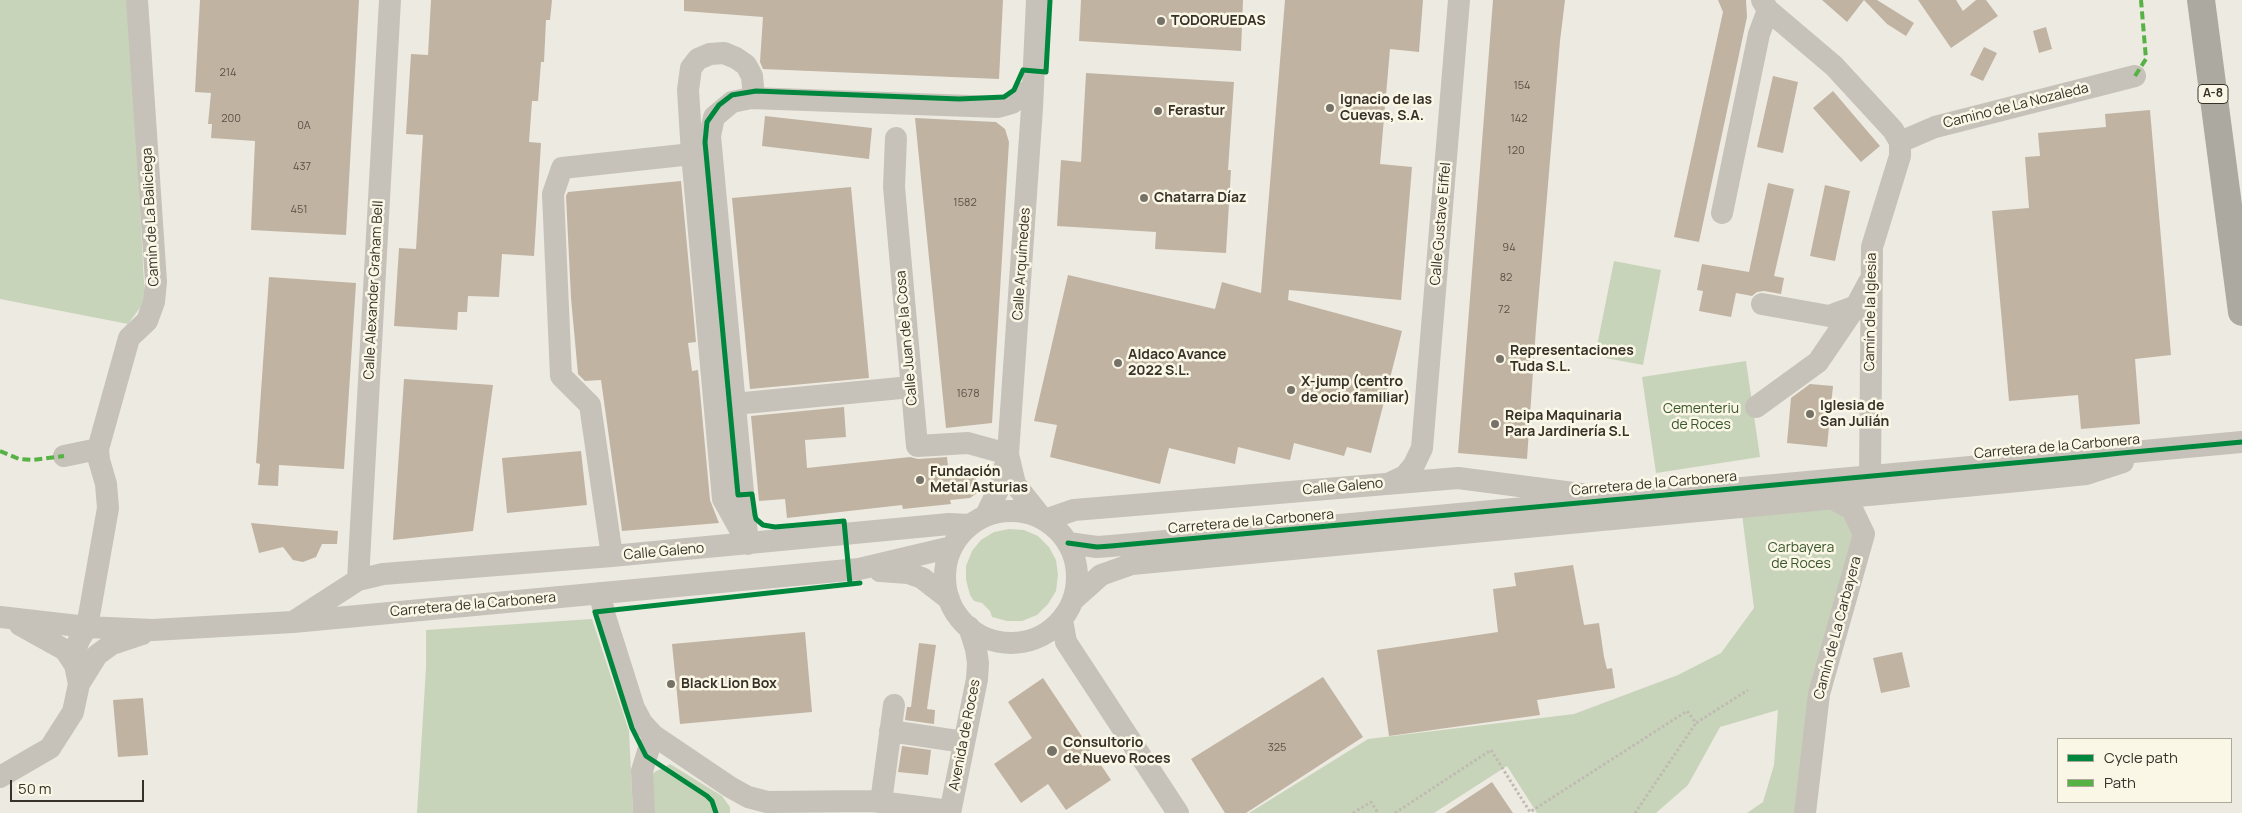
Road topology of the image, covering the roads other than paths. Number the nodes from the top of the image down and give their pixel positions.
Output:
1 (137, 0) edge
2 (390, 0) edge
3 (1037, 0) edge
4 (1459, 0) edge
5 (2200, 0) edge
6 (1765, 5) edge
7 (2134, 76) dead end
8 (1033, 87) junction
9 (754, 98) junction
10 (998, 107) junction
11 (1030, 135) junction
12 (896, 138) dead end
13 (1900, 142) junction
14 (692, 154) junction
15 (1722, 213) dead end
16 (1871, 279) junction
17 (1762, 304) dead end
18 (1856, 306) junction
19 (2242, 312) edge
20 (911, 387) junction
21 (734, 404) junction
22 (1756, 407) dead end
23 (2242, 442) edge
24 (1422, 448) junction
25 (2170, 448) junction
26 (98, 449) junction
27 (1008, 454) junction
28 (64, 456) dead end
29 (1870, 476) junction
30 (1458, 478) junction
31 (1389, 484) junction
32 (1831, 498) junction
33 (1027, 499) junction
34 (1612, 500) junction
35 (1074, 510) junction
36 (1044, 519) junction
37 (978, 520) junction
38 (1068, 542) junction
39 (748, 544) junction
40 (952, 547) junction
41 (612, 556) junction
42 (859, 569) junction
43 (358, 580) junction
44 (600, 594) junction
45 (949, 599) junction
46 (1073, 600) junction
47 (3, 617) edge
48 (1062, 620) junction
49 (293, 622) junction
50 (87, 627) junction
51 (969, 627) junction
52 (154, 630) junction
53 (81, 672) junction
54 (894, 705) dead end
55 (890, 731) junction
56 (653, 735) junction
57 (964, 742) junction
58 (0, 777) edge
59 (881, 802) junction
60 (747, 805) edge
61 (950, 812) edge
62 (644, 813) edge
63 (1178, 813) edge
64 (1805, 813) edge

1 - 26 street, Camín de La Baliciega
2 - 43 street, Calle Alexander Graham Bell
3 - 8 street, Calle Arquímedes
4 - 24 street, Calle Gustave Eiffel
5 - 19 highway, A-8
6 - 13 street
6 - 15 street
7 - 13 street, Camino de La Nozaleda
8 - 10 street
8 - 11 street, Calle Arquímedes
9 - 10 street
9 - 14 street
9 - 21 street
10 - 11 street
11 - 27 street, Calle Arquímedes
12 - 20 street, Calle Juan de la Cosa
13 - 16 street, Camín de la Iglesia
14 - 39 street
14 - 41 street
16 - 18 street
16 - 29 street, Camín de la Iglesia
17 - 18 street
18 - 22 street
20 - 21 street
20 - 27 street, Calle Juan de la Cosa
21 - 39 street
23 - 25 street, Carretera de la Carbonera
24 - 30 street
24 - 31 street, Calle Gustave Eiffel
25 - 29 street, Carretera de la Carbonera
25 - 32 street, Carretera de la Carbonera
26 - 28 street
26 - 50 street, Camín de La Baliciega
27 - 33 street, Calle Arquímedes
27 - 37 street
29 - 34 street, Carretera de la Carbonera
30 - 31 street, Calle Galeno
30 - 34 street, Calle Galeno
31 - 35 street, Calle Galeno
32 - 46 street, Carretera de la Carbonera
32 - 64 street, Camín de La Carbayera
33 - 35 street, Calle Galeno
33 - 36 street, Calle Arquímedes
34 - 38 street, Carretera de la Carbonera
35 - 36 street, Calle Galeno
36 - 37 street
36 - 38 street
37 - 39 street, Calle Galeno
37 - 40 street
38 - 46 street
39 - 41 street, Calle Galeno
40 - 42 street
40 - 45 street
41 - 43 street, Calle Galeno
42 - 44 street, Carretera de la Carbonera
42 - 45 street
43 - 49 street, Calle Galeno
44 - 49 street, Carretera de la Carbonera
44 - 56 street
45 - 51 street
46 - 48 street
47 - 50 street, Carretera de la Carbonera
47 - 53 street
48 - 51 street
48 - 63 street
49 - 52 street, Carretera de la Carbonera
50 - 52 street, Carretera de la Carbonera
50 - 53 street, Camín de La Baliciega
51 - 57 street, Avenida de Roces
52 - 53 street
53 - 58 street, Camín de La Baliciega
54 - 55 street
55 - 57 street
55 - 59 street
56 - 60 street
56 - 62 street
57 - 61 street, Avenida de Roces
59 - 60 street
59 - 61 street

